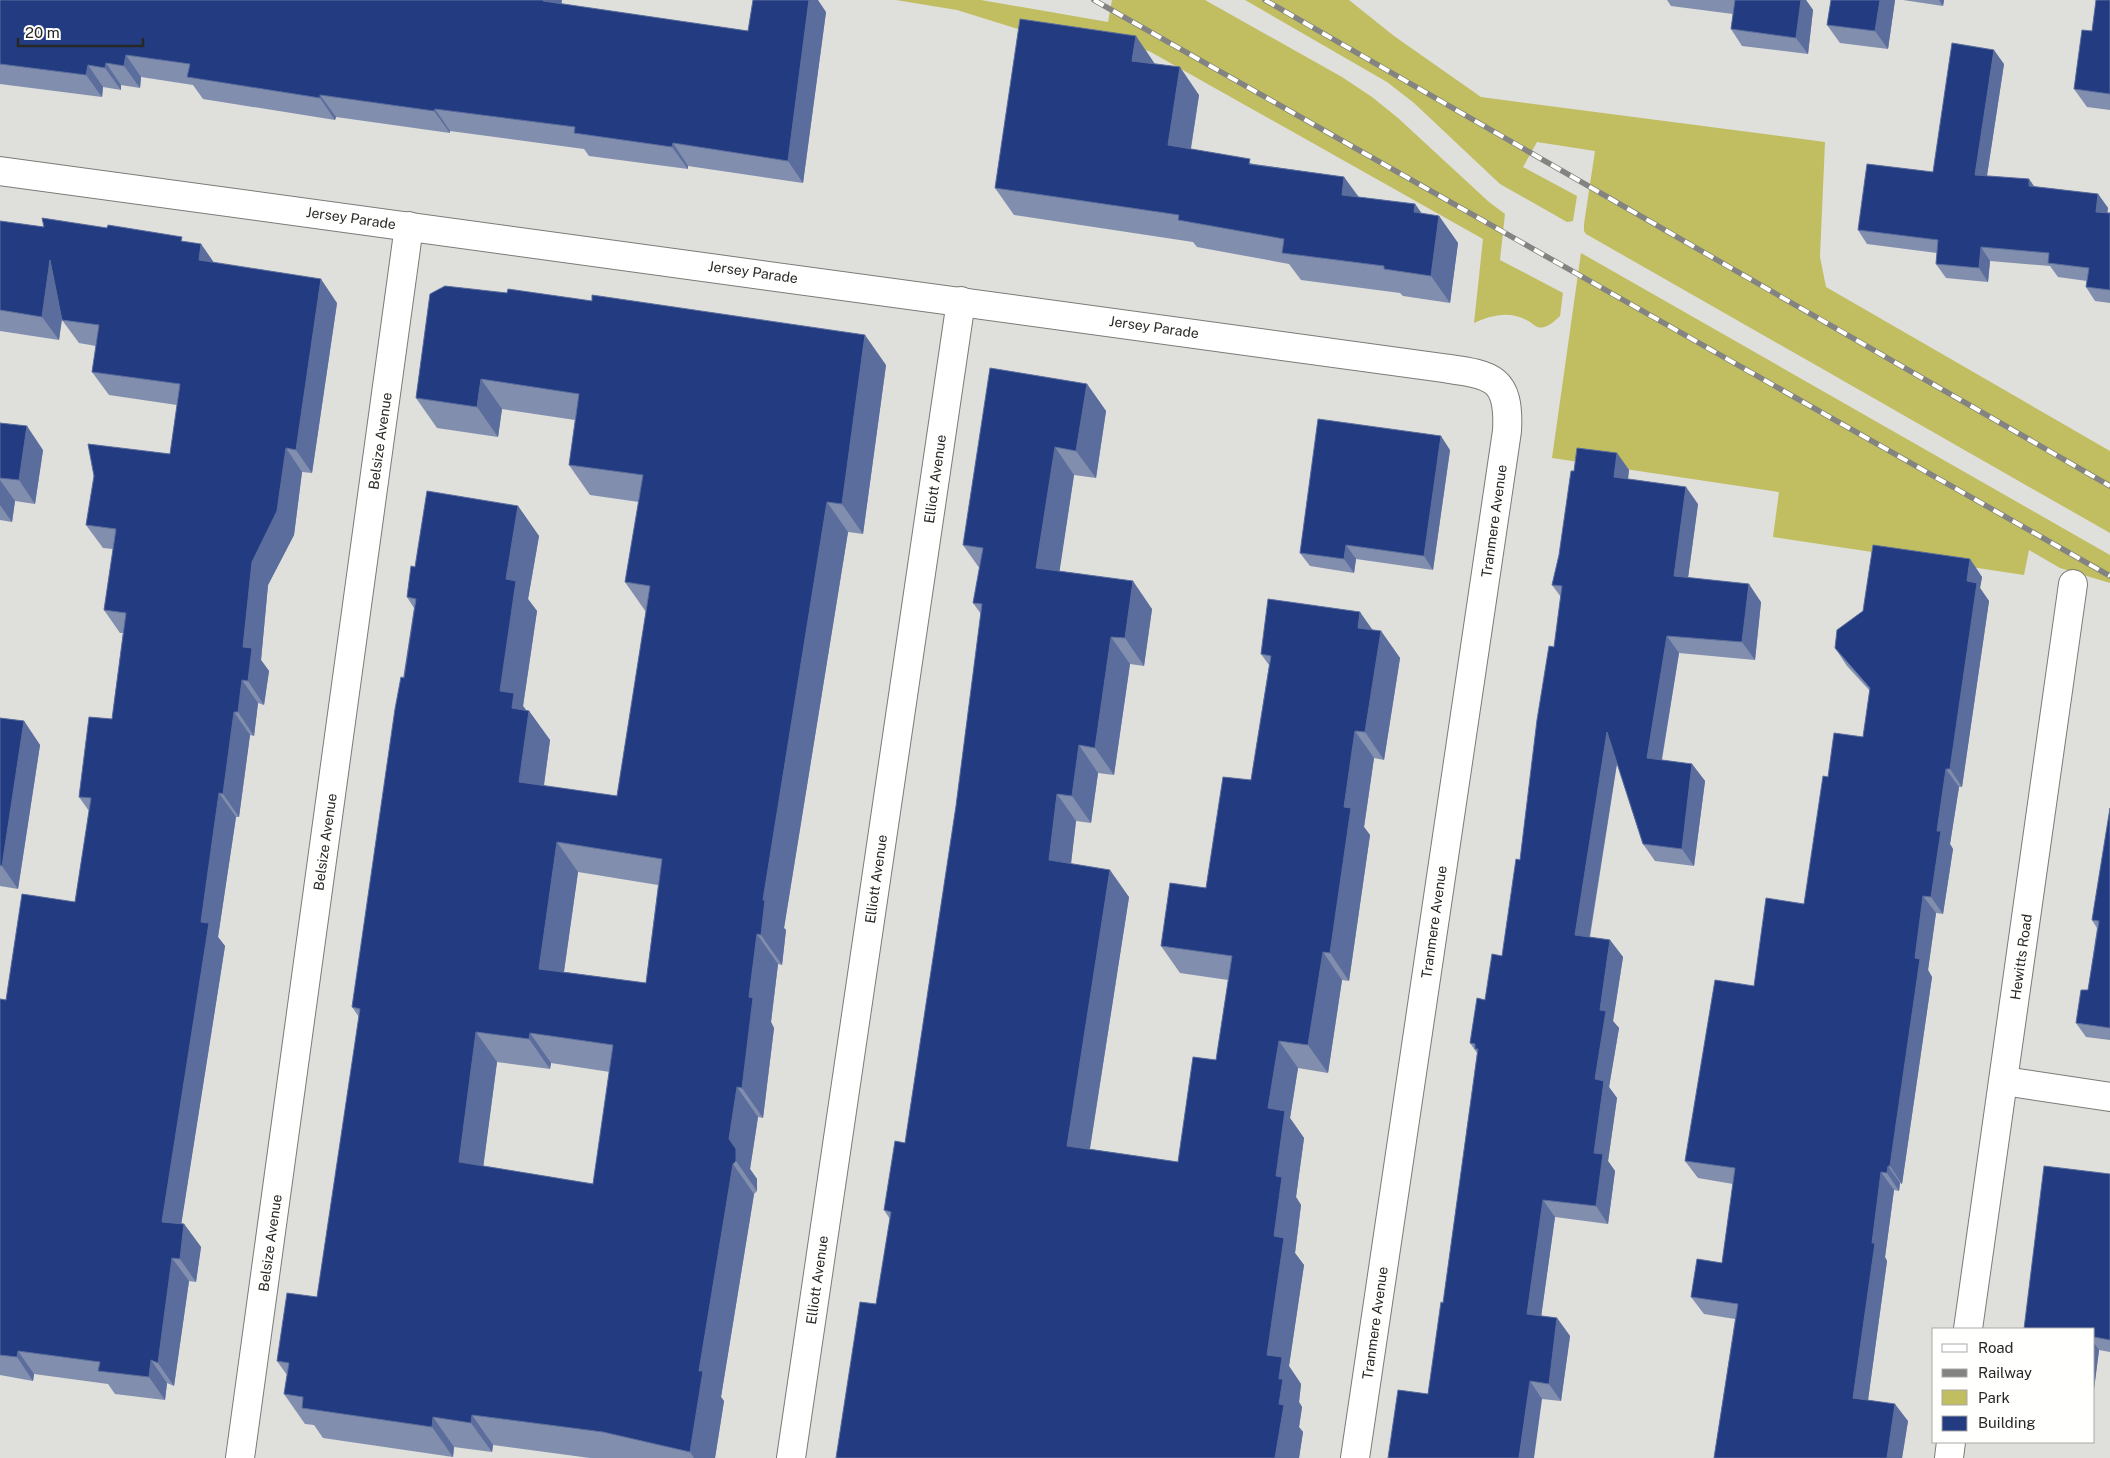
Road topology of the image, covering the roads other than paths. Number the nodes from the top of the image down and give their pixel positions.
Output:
1 (0, 171) edge
2 (409, 226) junction
3 (961, 300) junction
4 (1500, 387) joint
5 (2072, 584) dead end
6 (2004, 1081) junction
7 (2110, 1097) edge
8 (1968, 1328) edge
9 (1951, 1443) edge
10 (240, 1458) edge
11 (790, 1458) edge
12 (1355, 1458) edge
13 (1949, 1458) edge

1 - 2 street, Jersey Parade
2 - 3 street, Jersey Parade
2 - 10 street, Belsize Avenue
3 - 4 street, Jersey Parade
3 - 11 street, Elliott Avenue
4 - 12 street, Tranmere Avenue
5 - 6 street, Hewitts Road
6 - 7 street
6 - 8 street, Hewitts Road
9 - 13 street

